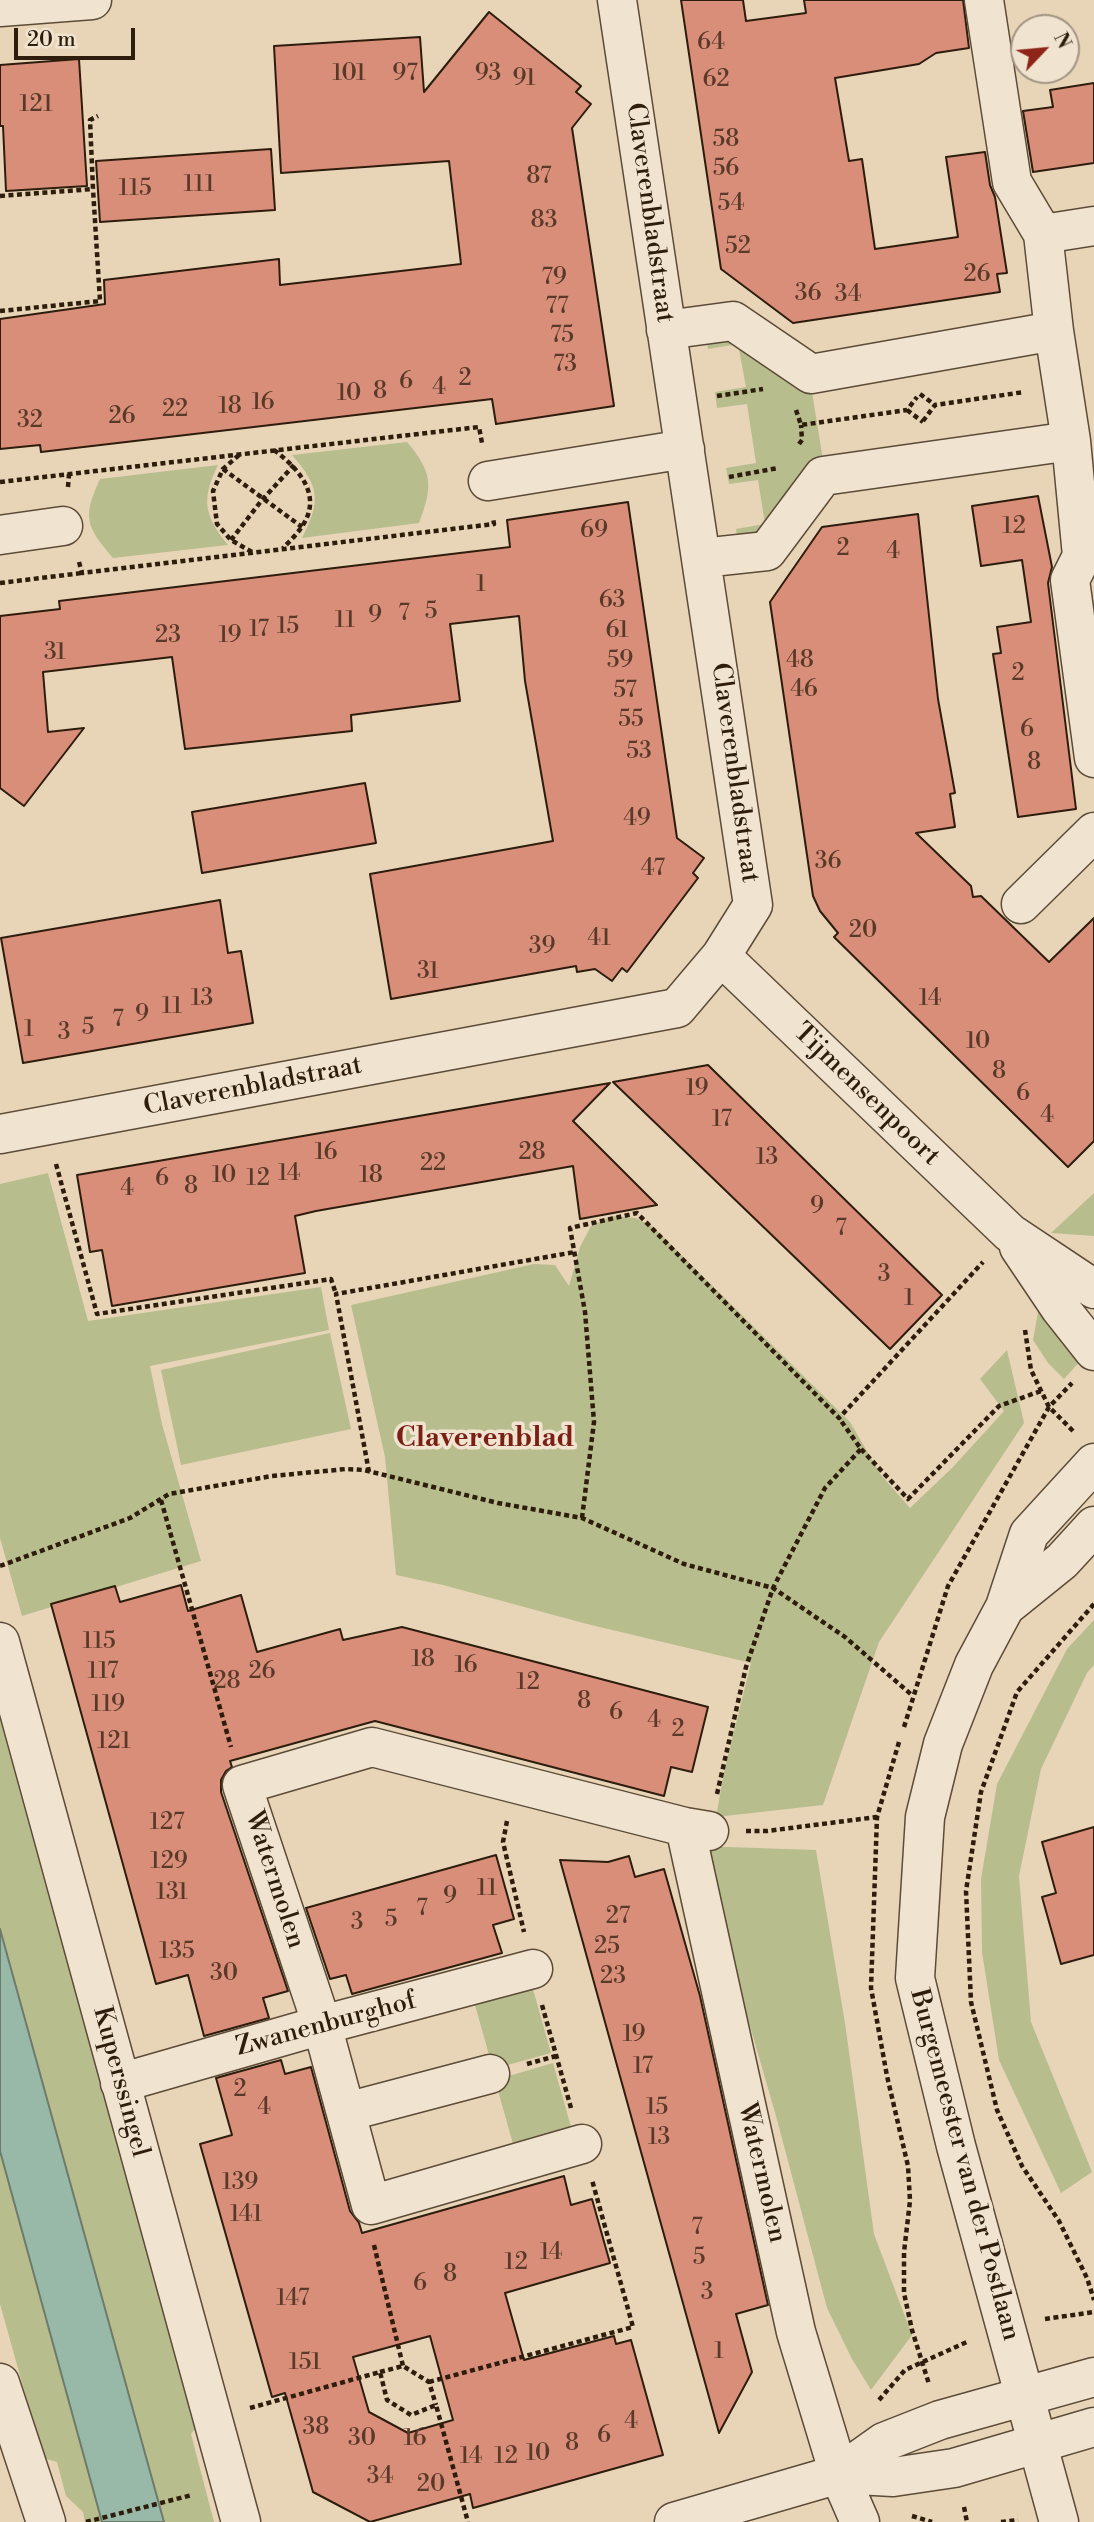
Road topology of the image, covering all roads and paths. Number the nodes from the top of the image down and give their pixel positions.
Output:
1 (92, 0) edge
2 (617, 0) edge
3 (984, 0) edge
4 (0, 7) edge
5 (98, 117) dead end
6 (93, 189) junction
7 (0, 195) edge
8 (1094, 226) edge
9 (1043, 234) junction
10 (0, 311) edge
11 (666, 330) junction
12 (1054, 331) junction
13 (1063, 387) junction
14 (923, 421) dead end
15 (801, 425) dead end
16 (1071, 441) junction
17 (274, 450) junction
18 (795, 452) dead end
19 (239, 454) junction
20 (294, 465) junction
21 (785, 465) dead end
22 (688, 466) junction
23 (223, 469) junction
24 (69, 474) junction
25 (488, 481) junction
26 (0, 482) edge
27 (262, 500) junction
28 (63, 526) junction
29 (302, 527) junction
30 (0, 535) edge
31 (231, 540) junction
32 (282, 549) junction
33 (252, 552) junction
34 (1088, 555) edge
35 (702, 558) junction
36 (82, 573) junction
37 (0, 583) edge
38 (1094, 758) edge
39 (1094, 832) edge
40 (1021, 904) dead end
41 (722, 956) junction
42 (45, 1126) junction
43 (0, 1134) edge
44 (1010, 1233) junction
45 (575, 1252) junction
46 (1094, 1289) edge
47 (336, 1294) junction
48 (1094, 1351) edge
49 (1041, 1391) dead end
50 (839, 1418) junction
51 (861, 1448) junction
52 (1094, 1462) edge
53 (369, 1472) junction
54 (161, 1499) junction
55 (582, 1518) junction
56 (1094, 1526) edge
57 (0, 1566) edge
58 (773, 1588) junction
59 (1094, 1604) edge
60 (1005, 1607) junction
61 (0, 1642) edge
62 (913, 1696) dead end
63 (242, 1785) junction
64 (877, 1817) dead end
65 (697, 1829) junction
66 (533, 1969) dead end
67 (322, 2025) junction
68 (490, 2074) dead end
69 (120, 2083) junction
70 (346, 2112) junction
71 (582, 2144) dead end
72 (371, 2205) junction
73 (1094, 2300) edge
74 (1094, 2312) edge
75 (1008, 2330) junction
76 (404, 2366) junction
77 (380, 2372) junction
78 (1094, 2377) edge
79 (0, 2383) edge
80 (1025, 2396) junction
81 (875, 2404) dead end
82 (436, 2405) junction
83 (212, 2419) junction
84 (1094, 2427) edge
85 (1038, 2445) junction
86 (839, 2474) junction
87 (175, 2499) dead end
88 (47, 2522) edge
89 (86, 2522) edge
90 (241, 2522) edge
91 (468, 2522) edge
92 (674, 2522) edge
93 (860, 2522) edge
94 (1059, 2522) edge

1 - 4 street
2 - 11 street, Claverenbladstraat
3 - 9 street
5 - 6 path
6 - 7 path
6 - 10 path
8 - 9 street
9 - 12 street
11 - 12 street
11 - 22 street, Claverenbladstraat
12 - 13 street
13 - 14 path
13 - 16 street
15 - 18 path
16 - 34 street
16 - 35 street
17 - 19 path
17 - 20 path
17 - 25 path
19 - 23 path
19 - 24 path
20 - 27 path
20 - 29 path
21 - 22 path
22 - 25 street
22 - 35 street, Claverenbladstraat
23 - 27 path
23 - 31 path
24 - 26 path
24 - 28 path
25 - 32 path
27 - 29 path
27 - 31 path
28 - 30 street
28 - 36 path
29 - 32 path
31 - 33 path
32 - 33 path
33 - 36 path
34 - 38 street
35 - 41 street, Claverenbladstraat
36 - 37 path
39 - 40 street
41 - 42 street, Claverenbladstraat
41 - 44 street, Tijmensenpoort
42 - 43 street, Claverenbladstraat
42 - 47 path
44 - 46 street, Tijmensenpoort
44 - 48 street, Tijmensenpoort
44 - 50 path
45 - 47 path
45 - 50 path
45 - 55 path
47 - 53 path
49 - 51 path
50 - 51 path
51 - 58 path
52 - 60 street, Burgemeester van der Postlaan
53 - 54 path
53 - 55 path
54 - 57 path
54 - 63 path
55 - 58 path
56 - 60 street, Burgemeester van der Postlaan
58 - 62 path
58 - 65 path
59 - 73 path, Burgemeester van der Postlaan
60 - 75 street, Burgemeester van der Postlaan
61 - 69 street, Kuperssingel
63 - 65 street, Watermolen
63 - 67 street, Watermolen
64 - 65 path
65 - 86 street, Watermolen
66 - 67 street, Zwanenburghof
67 - 69 street, Zwanenburghof
67 - 70 street, Watermolen
68 - 70 street
69 - 83 street, Kuperssingel
70 - 72 street, Watermolen
71 - 72 street
72 - 76 path
74 - 75 path
75 - 80 street, Burgemeester van der Postlaan
75 - 81 path
76 - 77 path
76 - 82 path
77 - 82 path
77 - 83 path
78 - 80 street
79 - 88 street
80 - 85 street, Burgemeester van der Postlaan
80 - 86 street
82 - 91 path
83 - 90 street, Kuperssingel
84 - 85 street
85 - 86 street
85 - 94 street, Burgemeester van der Postlaan
86 - 92 street
86 - 93 street, Watermolen
87 - 89 path

